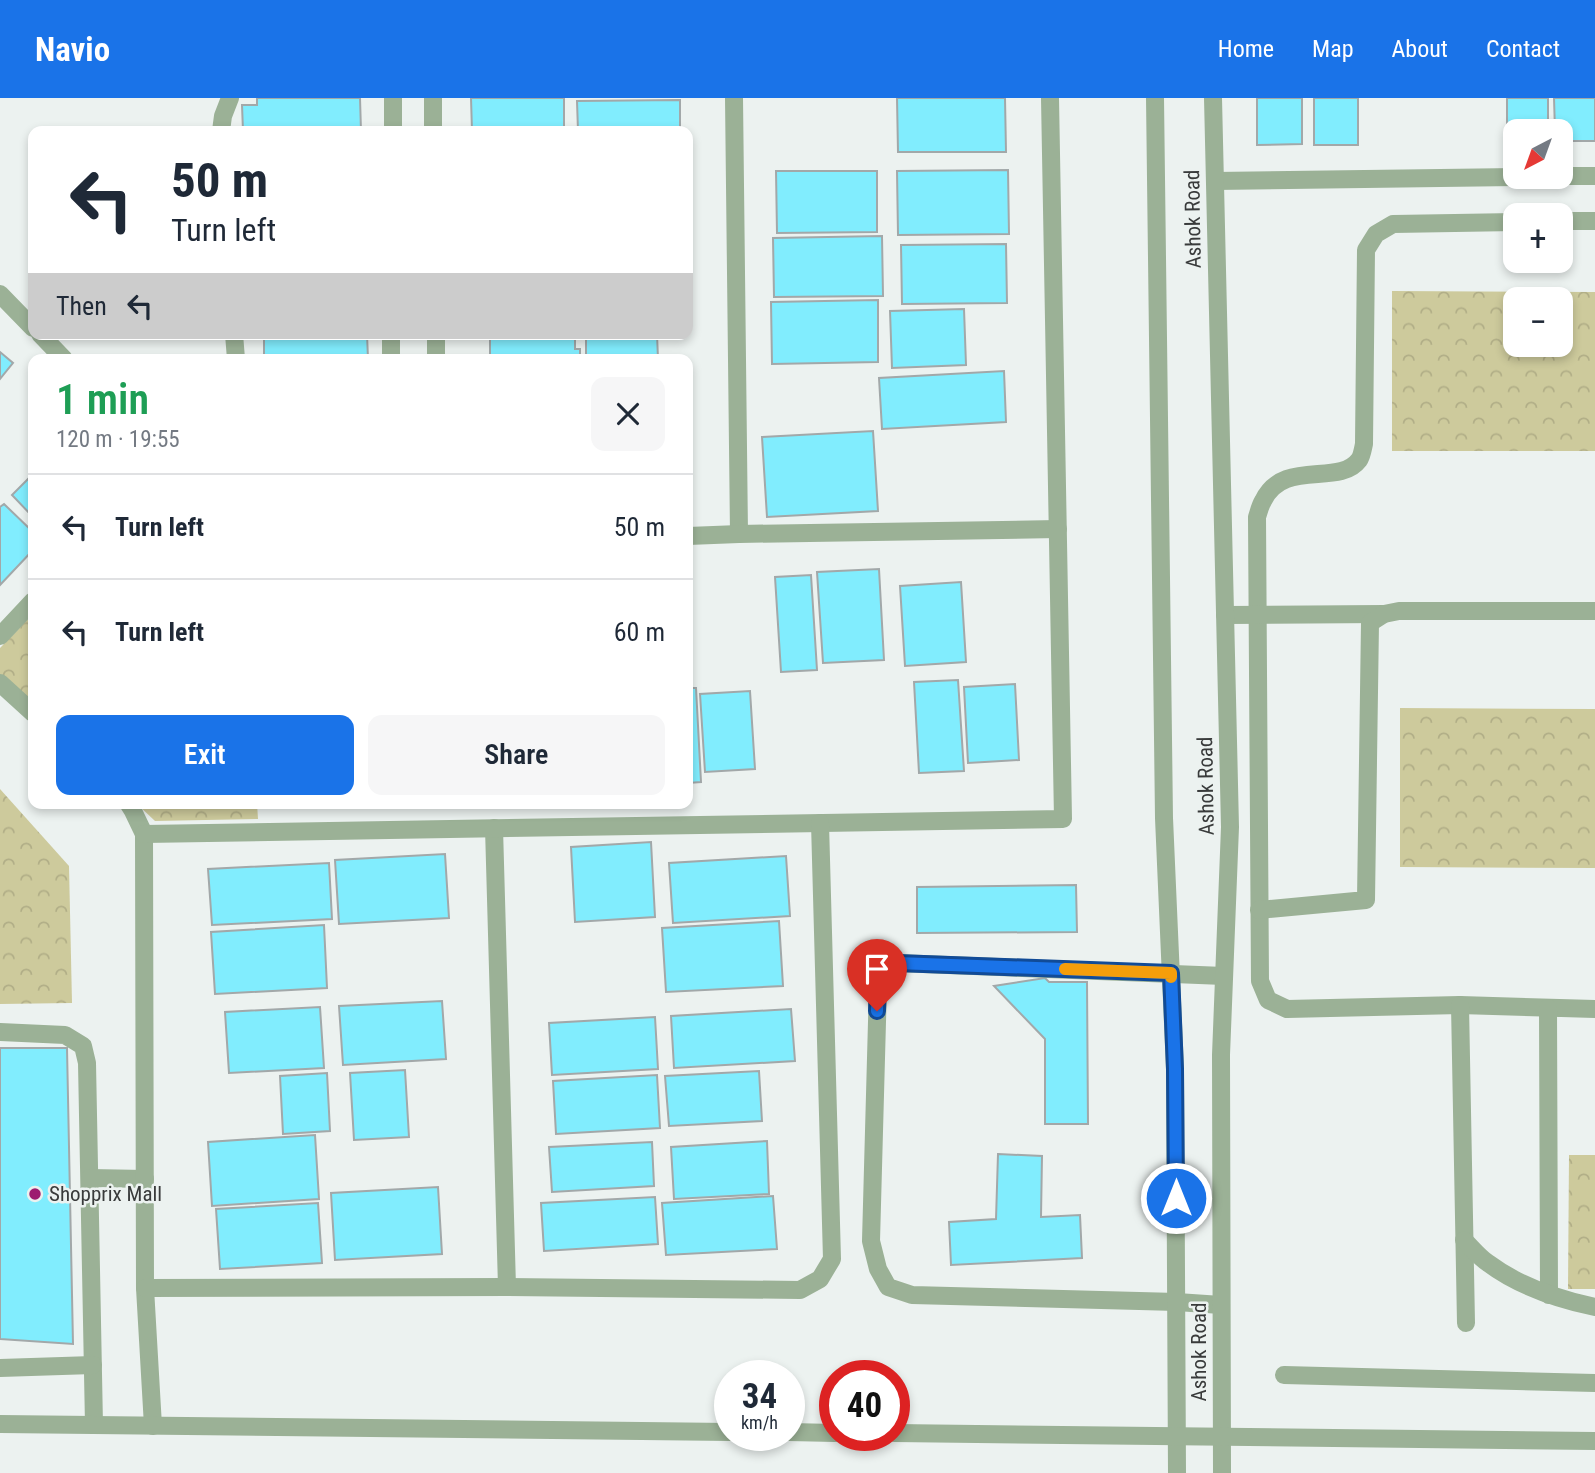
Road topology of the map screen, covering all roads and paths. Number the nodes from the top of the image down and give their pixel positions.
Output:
1 (230, 98) edge
2 (393, 98) edge
3 (433, 98) edge
4 (734, 98) edge
5 (1050, 98) edge
6 (1155, 98) edge
7 (1213, 98) edge
8 (222, 126) edge
9 (393, 126) edge
10 (433, 126) edge
11 (1573, 176) edge
12 (1595, 176) edge
13 (1503, 177) edge
14 (1215, 181) junction
15 (1595, 221) edge
16 (1503, 222) edge
17 (1573, 222) edge
18 (0, 294) edge
19 (28, 323) edge
20 (46, 340) edge
21 (59, 354) edge
22 (1058, 529) junction
23 (739, 534) junction
24 (693, 536) edge
25 (28, 606) edge
26 (1595, 611) edge
27 (1258, 614) junction
28 (1384, 614) junction
29 (1225, 615) junction
30 (0, 636) edge
31 (0, 683) edge
32 (28, 708) edge
33 (132, 809) edge
34 (820, 823) junction
35 (494, 828) junction
36 (144, 834) junction
37 (1259, 910) junction
38 (1171, 973) junction
39 (1224, 976) junction
40 (1460, 1005) junction
41 (1548, 1008) junction
42 (1595, 1009) edge
43 (0, 1032) edge
44 (90, 1178) junction
45 (145, 1179) junction
46 (1464, 1240) junction
47 (507, 1287) junction
48 (145, 1289) junction
49 (1549, 1295) junction
50 (1177, 1302) junction
51 (1221, 1305) junction
52 (1595, 1307) edge
53 (1465, 1323) dead end
54 (93, 1365) junction
55 (0, 1368) edge
56 (1284, 1375) dead end
57 (1595, 1383) edge
58 (0, 1424) edge
59 (94, 1425) junction
60 (153, 1426) junction
61 (714, 1432) edge
62 (910, 1433) edge
63 (1178, 1436) junction
64 (1222, 1436) junction
65 (1595, 1441) edge
66 (1177, 1473) edge
67 (1222, 1473) edge

1 - 8 street
2 - 9 street
3 - 10 street
4 - 23 street
5 - 22 street
6 - 38 street, Ashok Road
7 - 14 street, Ashok Road
11 - 12 street
13 - 14 street
14 - 29 street, Ashok Road
15 - 17 street
16 - 27 street
18 - 19 street
20 - 21 street
22 - 23 street
22 - 34 street
23 - 24 street
25 - 30 street
26 - 28 street
27 - 28 street
27 - 29 street
27 - 37 street
28 - 37 street
29 - 39 street, Ashok Road
31 - 32 street
33 - 36 street
34 - 35 street
34 - 47 street
35 - 36 street
35 - 47 street
36 - 45 street
37 - 40 street
38 - 39 street
38 - 50 street, Ashok Road
38 - 50 street
39 - 51 street, Ashok Road
40 - 41 street
40 - 46 street
41 - 42 street
41 - 49 street
43 - 44 street
44 - 45 street
44 - 54 street
45 - 48 street
46 - 49 street
46 - 53 street
47 - 48 street
48 - 60 street
49 - 52 street
50 - 51 street
50 - 63 street, Ashok Road
51 - 64 street, Ashok Road
54 - 55 street
54 - 59 street
56 - 57 street
58 - 59 street
59 - 60 street
60 - 61 street
62 - 63 street
63 - 64 street
63 - 66 street, Ashok Road
64 - 65 street
64 - 67 street, Ashok Road

